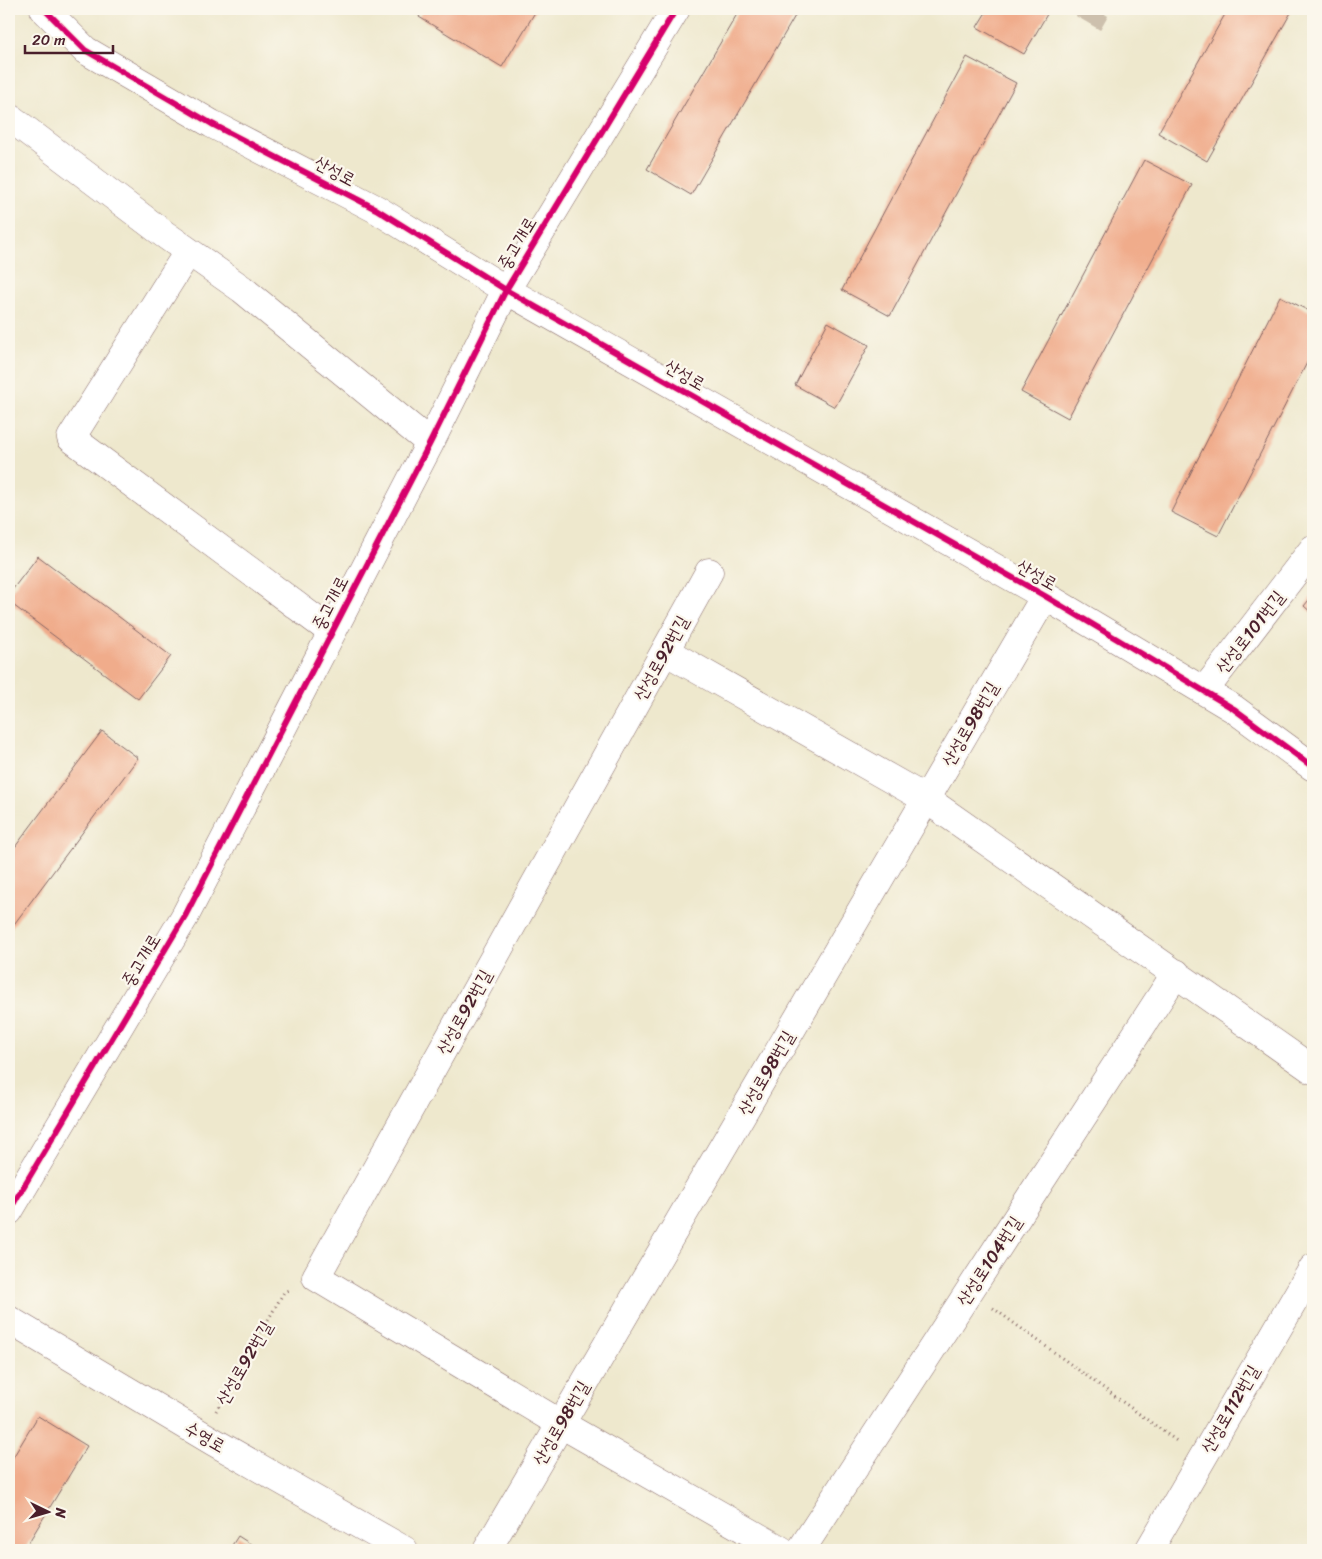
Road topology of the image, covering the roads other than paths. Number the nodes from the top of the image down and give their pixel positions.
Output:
1 (44, 9) edge
2 (676, 9) edge
3 (9, 117) edge
4 (188, 252) junction
5 (506, 290) junction
6 (430, 443) junction
7 (1313, 549) edge
8 (708, 572) dead end
9 (1044, 596) junction
10 (332, 632) junction
11 (664, 651) junction
12 (1204, 691) junction
13 (1313, 767) edge
14 (926, 799) junction
15 (1176, 973) junction
16 (1313, 1070) edge
17 (9, 1210) edge
18 (1313, 1268) edge
19 (9, 1320) edge
20 (561, 1424) junction
21 (404, 1550) edge
22 (487, 1550) edge
23 (781, 1550) edge
24 (801, 1550) edge
25 (1149, 1550) edge

1 - 5 street, 산성로
2 - 5 street, 중고개로
3 - 4 street
4 - 6 street
4 - 10 street
5 - 6 street, 중고개로
5 - 9 street, 산성로
6 - 10 street, 중고개로
7 - 12 street, 산성로101번길
8 - 11 street, 산성로92번길
9 - 12 street, 산성로
9 - 14 street, 산성로98번길
10 - 17 street, 중고개로
11 - 14 street
11 - 20 street, 산성로92번길
12 - 13 street, 산성로
14 - 15 street
14 - 20 street, 산성로98번길
15 - 16 street
15 - 24 street, 산성로104번길
18 - 25 street, 산성로112번길
19 - 21 street, 수영로
20 - 22 street, 산성로98번길
20 - 23 street

